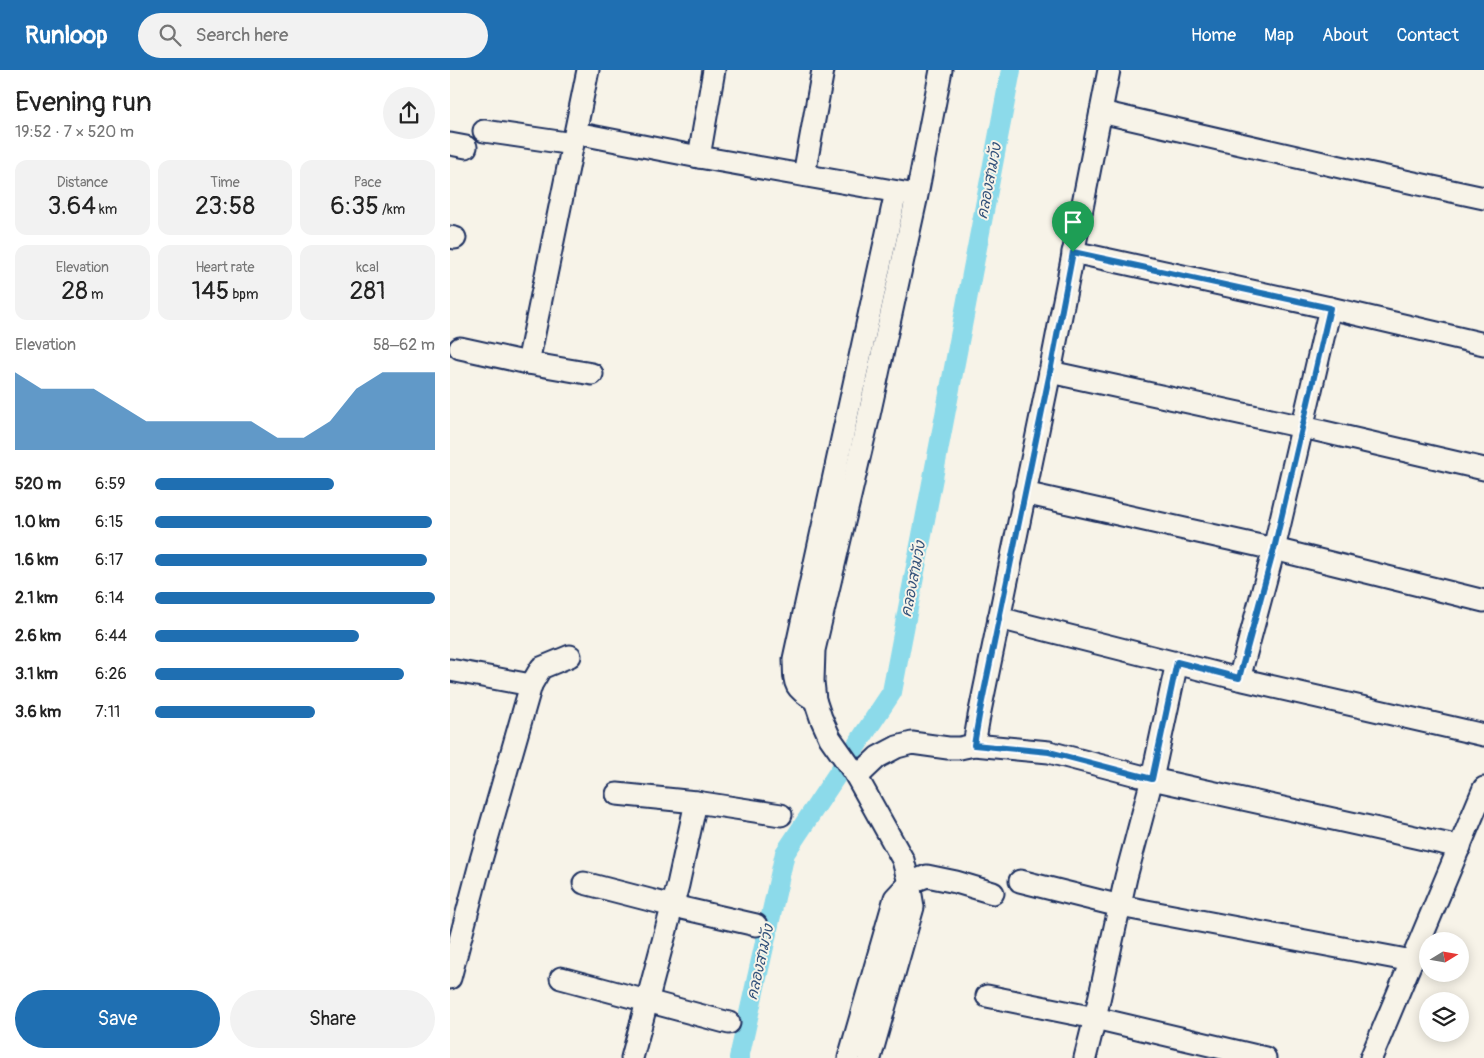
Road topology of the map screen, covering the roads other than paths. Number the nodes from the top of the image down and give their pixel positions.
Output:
1 (588, 70) edge
2 (714, 70) edge
3 (823, 70) edge
4 (941, 70) edge
5 (1109, 70) edge
6 (1101, 112) junction
7 (484, 131) dead end
8 (575, 138) junction
9 (699, 157) junction
10 (804, 175) junction
11 (896, 192) junction
12 (917, 195) junction
13 (1484, 198) edge
14 (1073, 252) junction
15 (1330, 308) junction
16 (1484, 344) edge
17 (460, 348) dead end
18 (528, 362) junction
19 (1050, 372) junction
20 (592, 374) dead end
21 (1302, 427) junction
22 (1484, 469) edge
23 (1024, 493) junction
24 (1274, 549) junction
25 (1484, 601) edge
26 (999, 618) junction
27 (570, 656) dead end
28 (1177, 662) junction
29 (450, 670) edge
30 (1239, 678) junction
31 (531, 684) junction
32 (814, 700) junction
33 (1484, 735) edge
34 (974, 745) junction
35 (856, 774) junction
36 (1152, 779) junction
37 (1484, 788) edge
38 (617, 794) dead end
39 (696, 802) junction
40 (781, 814) dead end
41 (1460, 847) junction
42 (1020, 881) dead end
43 (584, 883) dead end
44 (909, 883) junction
45 (994, 893) dead end
46 (672, 906) junction
47 (1120, 906) junction
48 (756, 925) dead end
49 (1412, 961) junction
50 (450, 978) edge
51 (561, 978) dead end
52 (986, 996) dead end
53 (647, 1000) junction
54 (1096, 1018) junction
55 (729, 1023) dead end
56 (632, 1058) edge
57 (849, 1058) edge
58 (870, 1058) edge
59 (1085, 1058) edge
60 (1265, 1058) edge
61 (1371, 1058) edge

1 - 8 street
2 - 9 street
3 - 10 street
4 - 12 street
5 - 6 street
6 - 13 street
6 - 14 street
7 - 8 street
8 - 9 street
8 - 18 street
9 - 10 street
10 - 11 street
11 - 12 street
11 - 32 street
12 - 32 street
14 - 15 street
14 - 19 street
15 - 16 street
15 - 21 street
17 - 18 street
18 - 20 street
19 - 21 street
19 - 23 street
21 - 22 street
21 - 24 street
23 - 24 street
23 - 26 street
24 - 25 street
24 - 30 street
26 - 28 street
26 - 34 street
27 - 31 street
28 - 30 street
28 - 36 street
29 - 31 street
30 - 33 street
31 - 50 street
32 - 35 street
34 - 35 street
34 - 36 street
35 - 44 street
36 - 41 street
36 - 47 street
37 - 41 street
38 - 39 street
39 - 40 street
39 - 46 street
41 - 49 street
42 - 47 street
43 - 46 street
44 - 45 street
44 - 57 street
44 - 58 street
46 - 48 street
46 - 53 street
47 - 49 street
47 - 54 street
49 - 61 street
51 - 53 street
52 - 54 street
53 - 55 street
53 - 56 street
54 - 59 street
54 - 60 street

